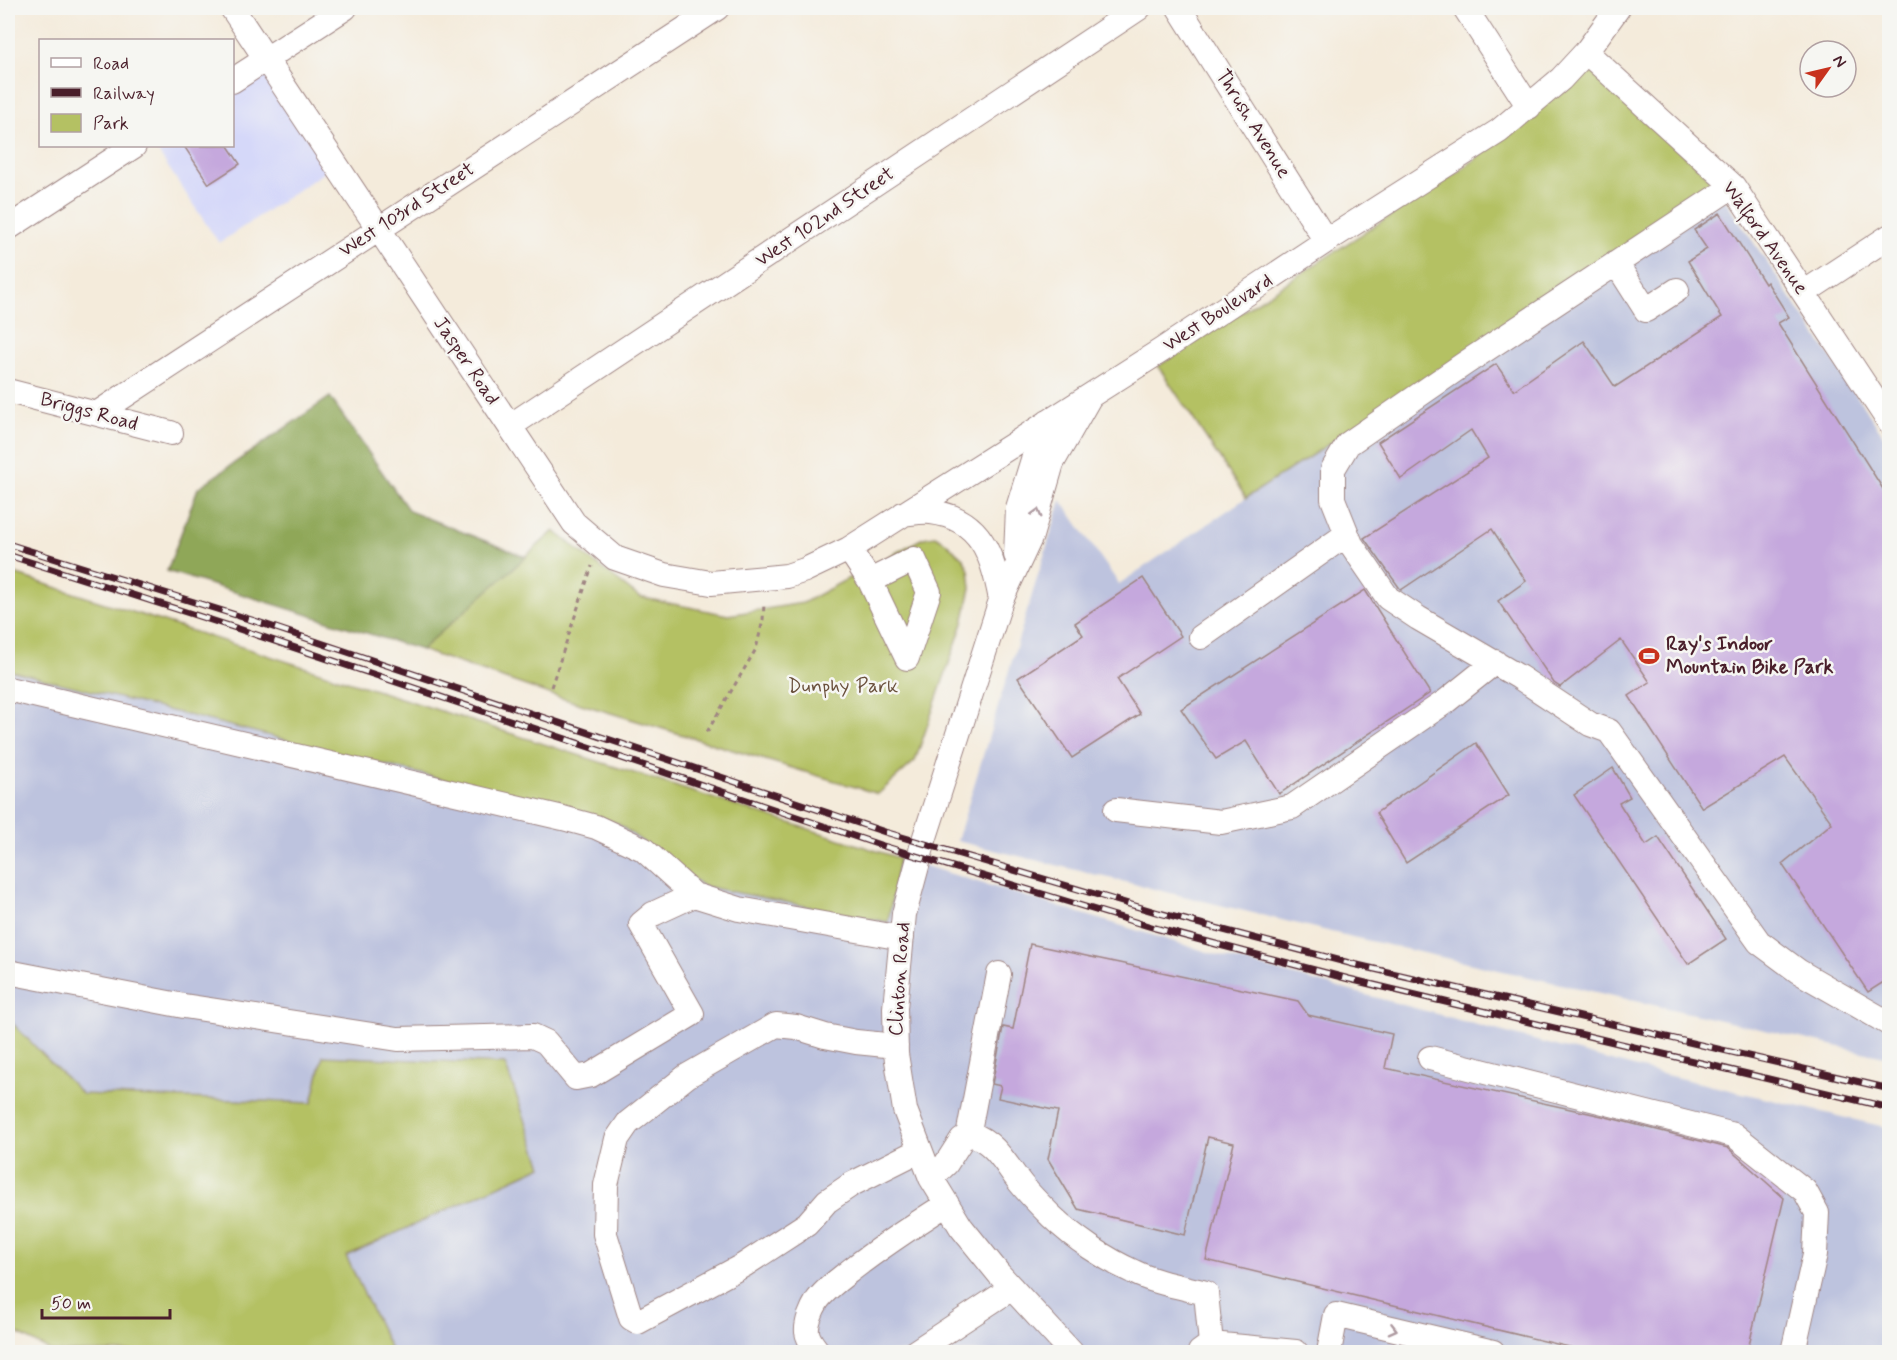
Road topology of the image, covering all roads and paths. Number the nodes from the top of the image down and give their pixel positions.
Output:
1 (232, 8) edge
2 (345, 8) edge
3 (717, 8) edge
4 (1139, 8) edge
5 (1179, 8) edge
6 (1465, 8) edge
7 (1618, 8) edge
8 (1586, 52) junction
9 (267, 58) junction
10 (234, 80) edge
11 (1529, 107) junction
12 (132, 147) edge
13 (1733, 186) junction
14 (8, 228) edge
15 (378, 229) junction
16 (1890, 236) edge
17 (1326, 241) junction
18 (1616, 263) junction
19 (1677, 290) dead end
20 (1804, 292) junction
21 (8, 391) edge
22 (1091, 395) junction
23 (98, 413) junction
24 (1048, 422) junction
25 (1890, 423) edge
26 (510, 426) junction
27 (171, 433) dead end
28 (1043, 458) junction
29 (903, 514) junction
30 (1347, 534) junction
31 (849, 549) junction
32 (593, 564) dead end
33 (787, 576) joint
34 (870, 580) dead end
35 (1001, 600) junction
36 (764, 604) dead end
37 (1201, 637) dead end
38 (1495, 662) junction
39 (551, 687) dead end
40 (8, 689) edge
41 (707, 732) dead end
42 (1116, 810) dead end
43 (694, 895) junction
44 (902, 938) junction
45 (8, 972) edge
46 (999, 974) dead end
47 (1890, 1024) edge
48 (896, 1046) junction
49 (1430, 1059) dead end
50 (968, 1136) junction
51 (920, 1150) junction
52 (931, 1178) junction
53 (947, 1204) junction
54 (1012, 1288) junction
55 (1205, 1348) edge
56 (1267, 1351) edge
57 (818, 1353) edge
58 (915, 1353) edge
59 (1071, 1353) edge
60 (1296, 1353) edge
61 (1329, 1353) edge
62 (1493, 1353) edge
63 (1793, 1353) edge

1 - 9 street, Jasper Road
2 - 9 street
3 - 15 street, West 103rd Street
4 - 26 street, West 102nd Street
5 - 17 street, Thrush Avenue
6 - 11 street
7 - 8 street, West Boulevard
8 - 11 street, West Boulevard
8 - 13 street, Walford Avenue
9 - 10 street
9 - 15 street, Jasper Road
11 - 17 street, West Boulevard
12 - 14 street
13 - 18 street
13 - 20 street, Walford Avenue
15 - 23 street, West 103rd Street
15 - 26 street, Jasper Road
16 - 20 street
17 - 22 street, West Boulevard
18 - 19 street
18 - 30 street
20 - 25 street, Walford Avenue
21 - 23 street, Briggs Road
22 - 24 street, West Boulevard
22 - 28 street, Clinton Road
23 - 27 street, Briggs Road
24 - 28 street, Clinton Road
24 - 29 street, West Boulevard
26 - 33 street, Jasper Road
28 - 35 street, Clinton Road
29 - 31 street, West Boulevard
29 - 35 street
30 - 37 street
30 - 38 street
31 - 33 street, West Boulevard
31 - 34 street
32 - 39 path
35 - 44 street, Clinton Road
36 - 41 path
38 - 42 street
38 - 47 street
40 - 43 street
43 - 44 street
43 - 45 street
44 - 48 street, Clinton Road
46 - 50 street
48 - 51 street, Clinton Road
48 - 51 street
49 - 63 street
50 - 52 street
50 - 55 street
51 - 52 street, Clinton Road
52 - 53 street, Clinton Road
53 - 54 street, Clinton Road
53 - 57 street
54 - 58 street
54 - 59 street, Clinton Road
55 - 56 street
56 - 60 street
61 -> 62 street

